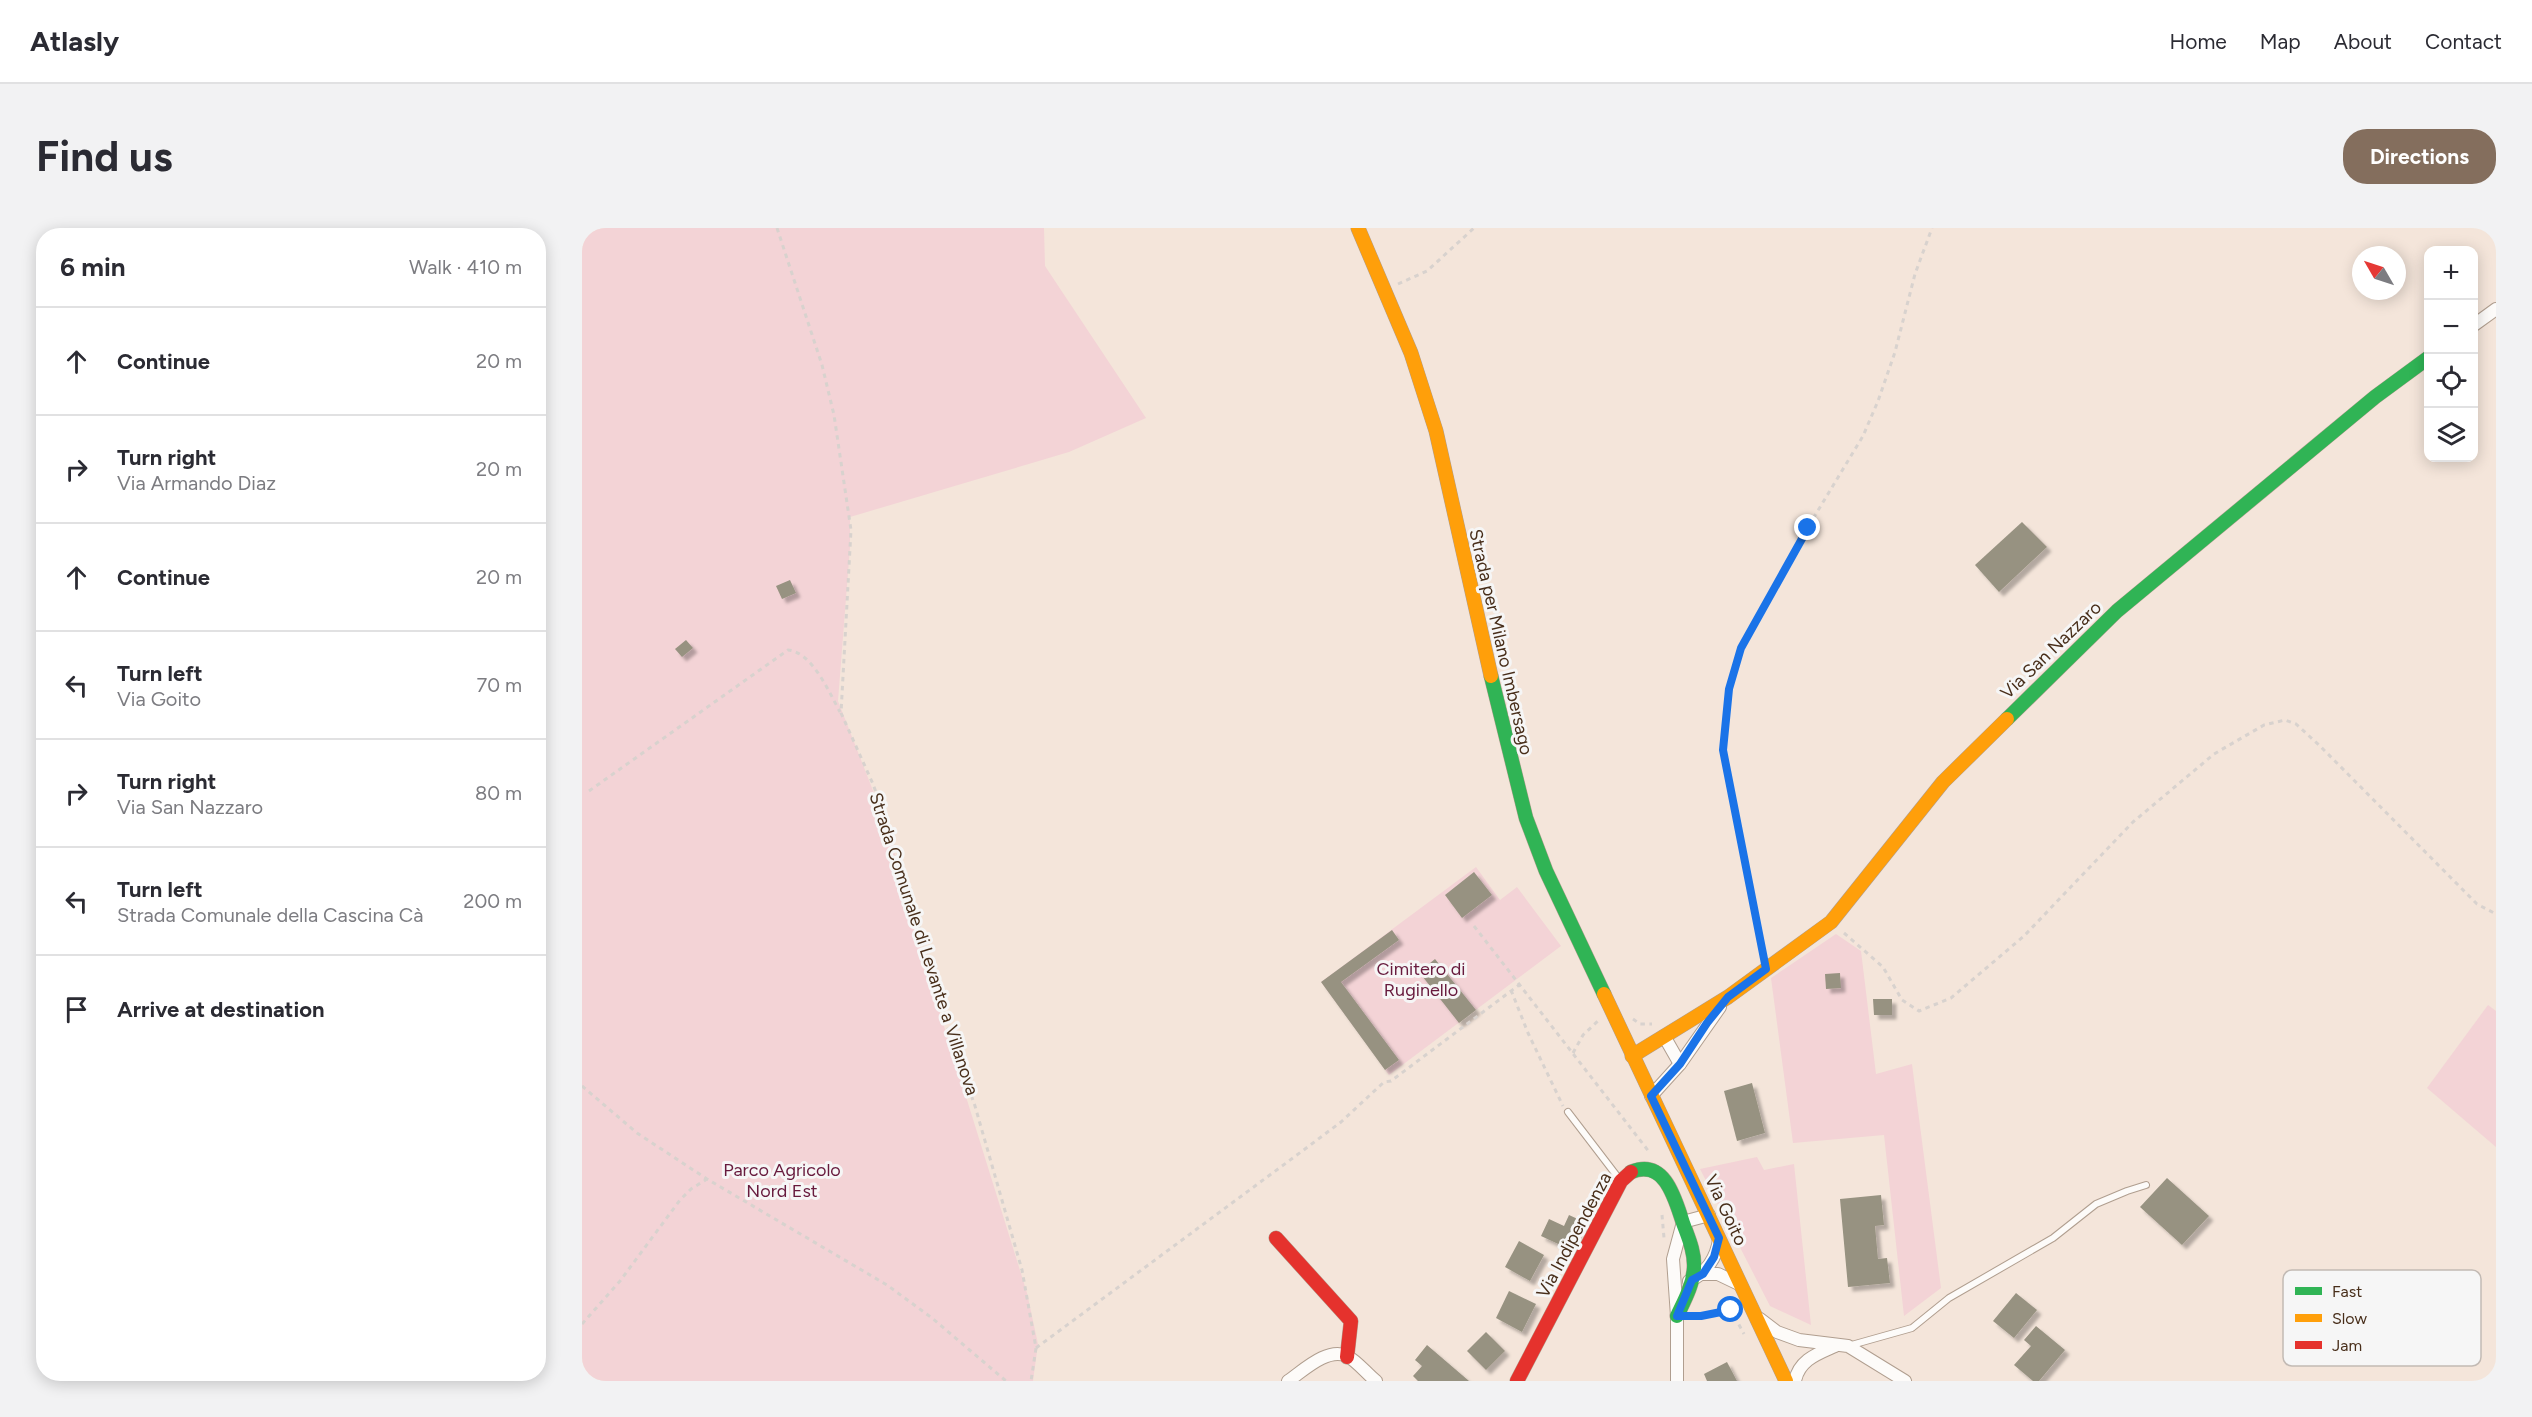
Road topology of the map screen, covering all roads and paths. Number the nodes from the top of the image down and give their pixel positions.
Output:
1 (777, 228) edge
2 (1358, 228) edge
3 (1474, 228) edge
4 (1932, 228) edge
5 (1386, 292) junction
6 (2496, 309) edge
7 (2478, 322) edge
8 (2424, 361) edge
9 (841, 713) junction
10 (589, 792) dead end
11 (2496, 914) edge
12 (1831, 922) junction
13 (1474, 926) dead end
14 (1766, 969) junction
15 (1519, 985) junction
16 (1511, 990) junction
17 (1728, 997) junction
18 (1611, 1012) junction
19 (1628, 1012) dead end
20 (1664, 1036) junction
21 (1573, 1053) junction
22 (1632, 1056) junction
23 (1680, 1064) junction
24 (582, 1086) edge
25 (1651, 1096) junction
26 (1568, 1112) joint
27 (1650, 1170) junction
28 (707, 1179) junction
29 (1621, 1181) junction
30 (2146, 1185) dead end
31 (1662, 1210) dead end
32 (1709, 1215) junction
33 (1683, 1222) junction
34 (1276, 1238) dead end
35 (1719, 1238) junction
36 (1664, 1246) dead end
37 (1697, 1277) junction
38 (1674, 1278) junction
39 (1741, 1285) junction
40 (1677, 1316) junction
41 (1756, 1316) junction
42 (582, 1324) edge
43 (1747, 1340) dead end
44 (1842, 1346) junction
45 (1036, 1348) junction
46 (1347, 1357) junction
47 (1006, 1381) edge
48 (1031, 1381) edge
49 (1288, 1381) edge
50 (1376, 1381) edge
51 (1517, 1381) edge
52 (1677, 1381) edge
53 (1786, 1381) edge
54 (1795, 1381) edge
55 (1905, 1381) edge

1 - 9 path, Strada Comunale di Levante a Villanova
2 - 5 street, Strada per Milano Imbersago
3 - 5 path
4 - 14 path
5 - 18 street, Strada per Milano Imbersago
6 - 7 street
8 - 12 street, Via San Nazzaro
9 - 10 path
9 - 45 path, Strada Comunale di Levante a Villanova
11 - 12 path
12 - 14 street, Via San Nazzaro
13 - 15 path
14 - 17 street, Via San Nazzaro
15 - 16 path
15 - 21 path
16 - 26 path
16 - 45 path
17 - 20 street, Via San Nazzaro
17 - 23 street, Via San Nazzaro
18 - 21 path
18 - 22 street, Strada per Milano Imbersago
19 - 20 path
20 - 22 street, Via San Nazzaro
20 - 23 street
21 - 27 path
22 - 25 street, Via Goito
23 - 25 street, Via San Nazzaro
24 - 28 path
25 - 32 street, Via Goito
26 - 29 lane
27 - 29 street, Via Indipendenza
27 - 33 street
28 - 42 path
28 - 47 path
29 - 51 street, Via Indipendenza
30 - 44 lane
31 - 36 path
32 - 33 street
32 - 35 street, Via Goito
33 - 37 street
33 - 38 street
34 - 46 street
35 - 37 street
35 - 39 street, Via Goito
37 - 38 street
37 - 39 street
37 - 40 street
38 - 40 street
39 - 41 street, Via Goito
40 - 43 path
40 - 52 street
41 - 44 street
41 - 53 street, Via Goito
44 - 54 street
44 - 55 street
45 - 48 path, Strada Comunale di Levante a Villanova
46 - 49 street
46 - 50 street

